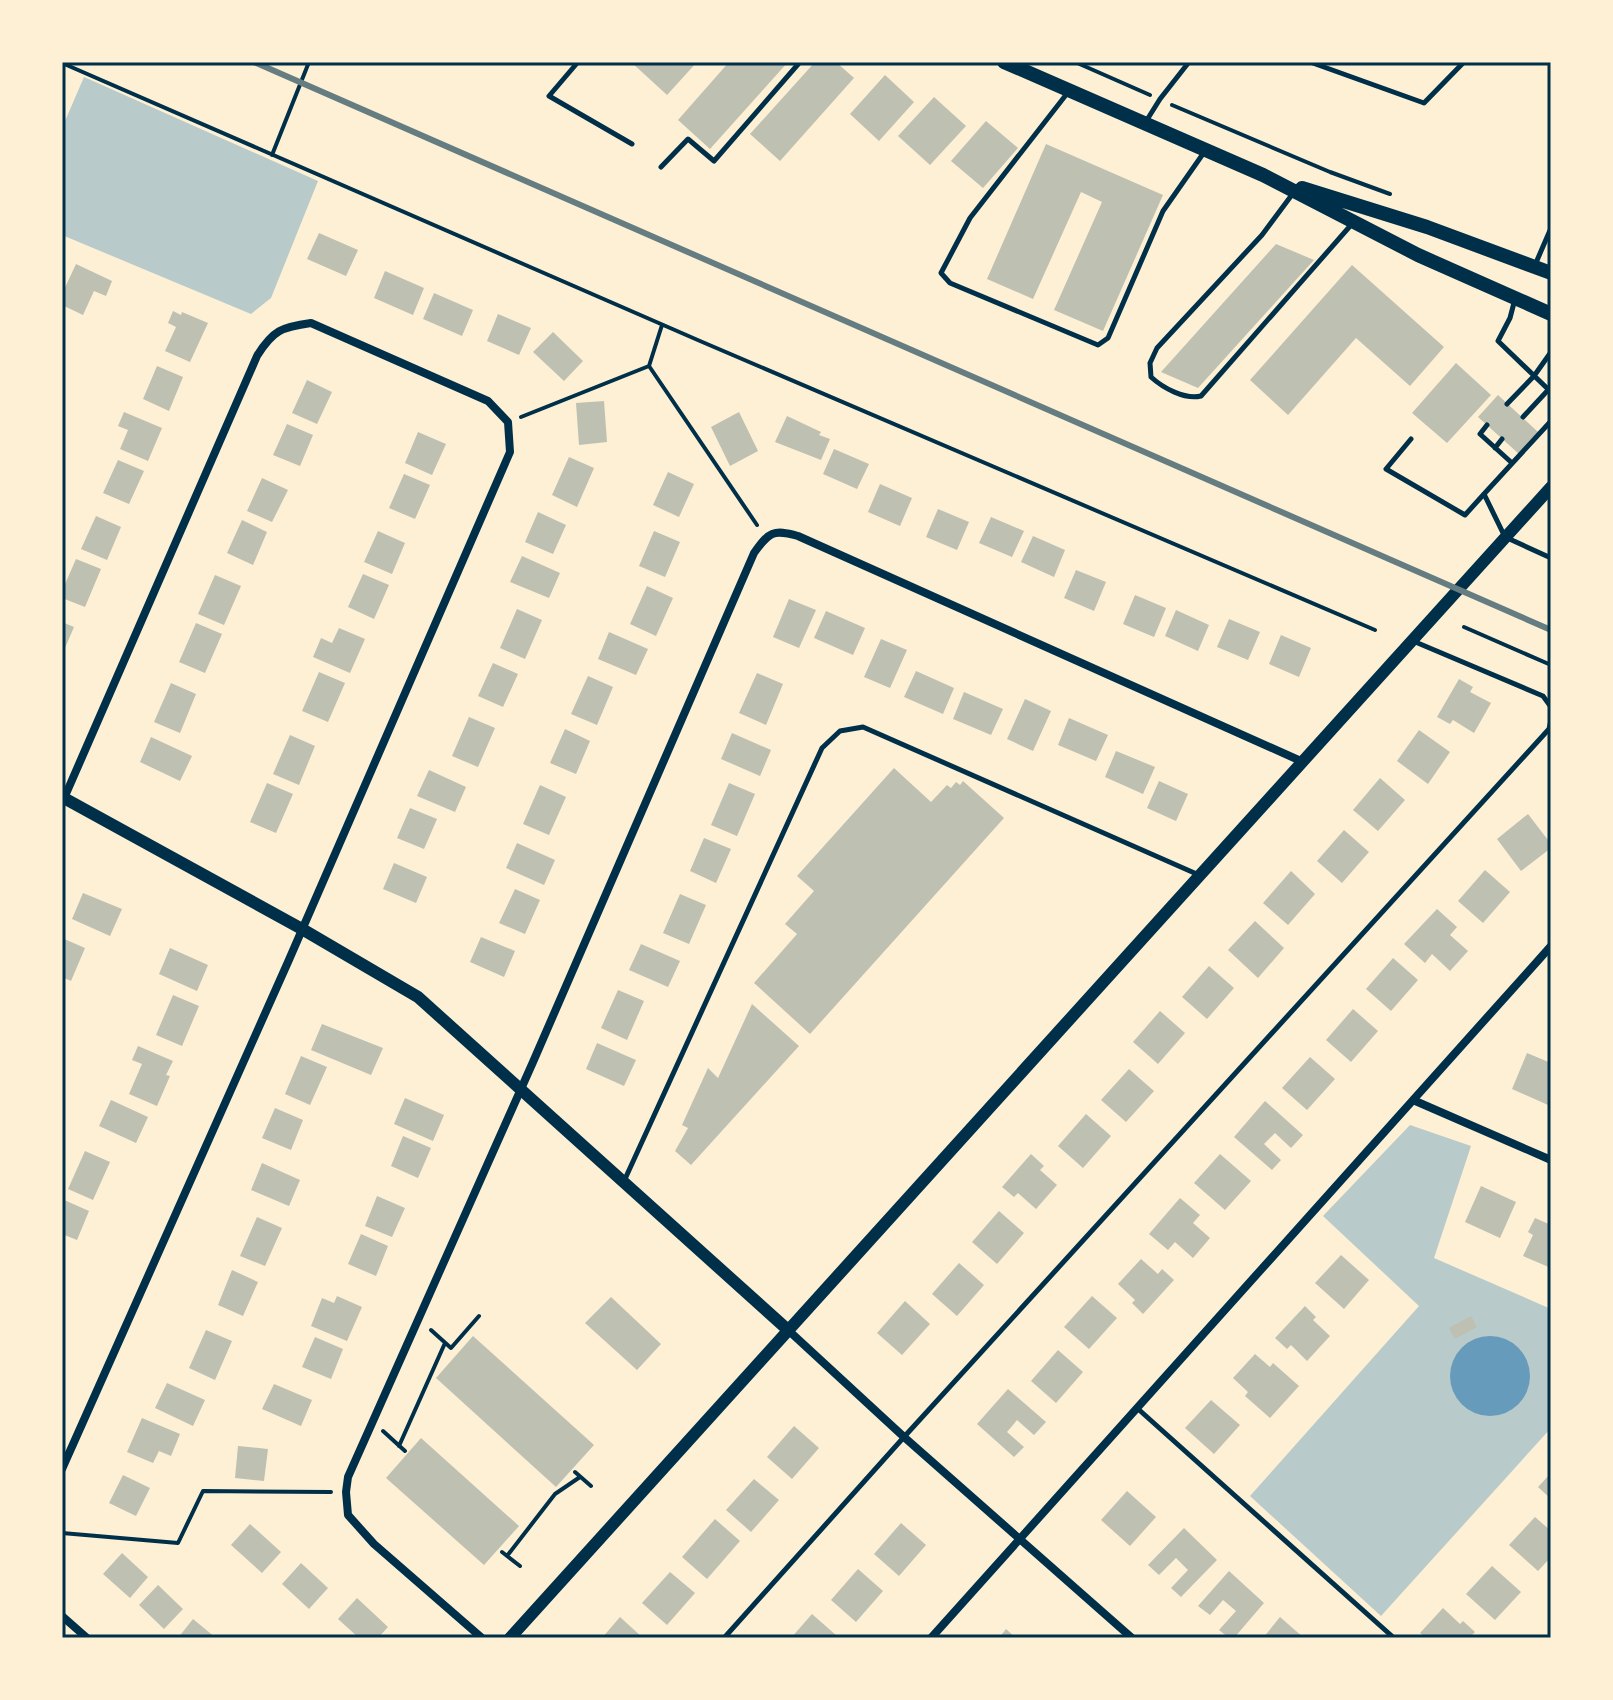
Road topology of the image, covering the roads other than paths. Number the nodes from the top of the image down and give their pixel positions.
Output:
1 (578, 62) edge
2 (800, 62) edge
3 (1004, 62) edge
4 (1189, 62) edge
5 (1310, 62) edge
6 (1464, 62) edge
7 (1070, 91) junction
8 (1145, 124) junction
9 (632, 144) dead end
10 (1206, 150) junction
11 (661, 167) dead end
12 (1263, 175) junction
13 (1294, 191) junction
14 (1354, 222) junction
15 (1551, 228) edge
16 (1535, 266) junction
17 (1551, 273) edge
18 (1516, 298) junction
19 (1551, 314) edge
20 (1551, 352) edge
21 (1534, 376) junction
22 (1550, 390) edge
23 (1507, 404) dead end
24 (1523, 417) dead end
25 (1551, 421) edge
26 (1487, 425) dead end
27 (1411, 439) dead end
28 (1502, 439) dead end
29 (1495, 448) junction
30 (1512, 463) junction
31 (1551, 487) edge
32 (1484, 494) junction
33 (1505, 537) junction
34 (1551, 558) edge
35 (1412, 640) junction
36 (1551, 707) edge
37 (1551, 720) edge
38 (1303, 762) junction
39 (63, 800) edge
40 (1200, 876) junction
41 (302, 929) junction
42 (1551, 946) edge
43 (520, 1091) junction
44 (1413, 1100) junction
45 (1551, 1160) edge
46 (624, 1182) junction
47 (788, 1330) junction
48 (1137, 1408) junction
49 (904, 1437) junction
50 (62, 1469) edge
51 (1021, 1539) junction
52 (62, 1616) edge
53 (87, 1638) edge
54 (482, 1638) edge
55 (510, 1638) edge
56 (724, 1638) edge
57 (931, 1638) edge
58 (1132, 1638) edge
59 (1394, 1638) edge

1 - 9 lane
2 - 11 lane
3 - 7 main road
4 - 8 lane
5 - 6 lane
7 - 8 main road
7 - 10 lane
8 - 10 main road
10 - 12 main road
12 - 13 main road
12 - 16 main road
13 - 14 main road
13 - 14 lane
14 - 18 main road
15 - 16 lane
16 - 17 main road
18 - 19 main road
18 - 21 lane
20 - 21 lane
21 - 22 lane
21 - 23 lane
22 - 24 lane
25 - 30 lane
26 - 29 lane
27 - 32 lane
28 - 29 lane
29 - 30 lane
30 - 32 lane
31 - 33 street
32 - 33 lane
33 - 34 lane
33 - 35 street
35 - 36 lane
35 - 38 street
37 - 49 lane
38 - 40 street
38 - 43 street
39 - 41 street
39 - 41 street
40 - 46 lane
40 - 47 street
41 - 43 street
41 - 50 street
42 - 44 street
43 - 46 street
43 - 54 street
44 - 45 street
44 - 48 street
46 - 47 street
47 - 49 street
47 - 55 street
48 - 51 street
48 - 59 lane
49 - 51 street
49 - 56 lane
51 - 57 street
51 - 58 street
52 - 53 street

